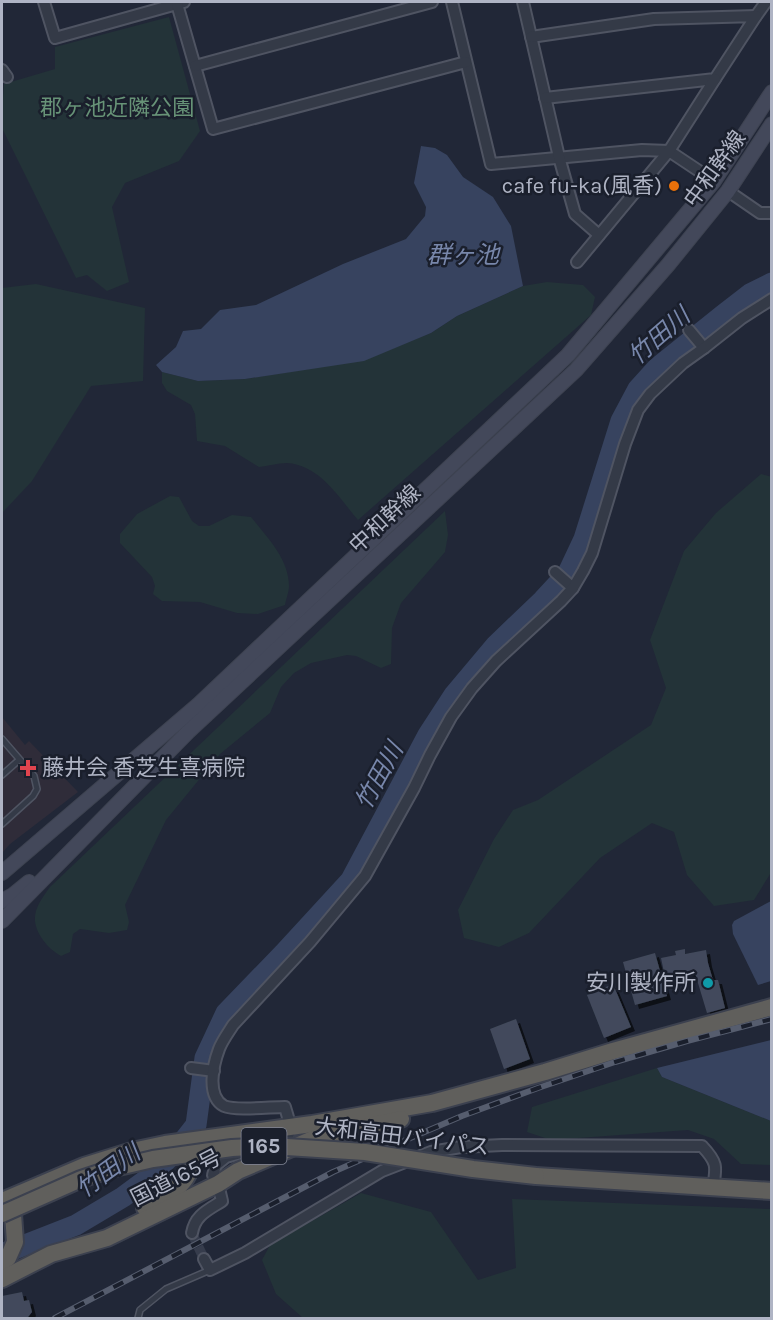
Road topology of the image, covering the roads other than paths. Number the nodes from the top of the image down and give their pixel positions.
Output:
1 (44, 2) edge
2 (432, 2) edge
3 (452, 2) edge
4 (523, 2) edge
5 (766, 2) edge
6 (181, 3) edge
7 (756, 16) junction
8 (531, 37) junction
9 (466, 62) junction
10 (195, 66) junction
11 (715, 79) junction
12 (771, 93) edge
13 (545, 98) junction
14 (771, 124) edge
15 (669, 151) junction
16 (559, 157) junction
17 (714, 181) junction
18 (728, 191) junction
19 (771, 213) edge
20 (599, 235) junction
21 (577, 262) dead end
22 (771, 299) edge
23 (689, 330) dead end
24 (704, 348) junction
25 (555, 572) dead end
26 (573, 588) junction
27 (2, 739) edge
28 (19, 760) junction
29 (2, 775) edge
30 (2, 824) edge
31 (51, 869) junction
32 (2, 873) edge
33 (2, 901) edge
34 (2, 921) edge
35 (771, 1007) edge
36 (191, 1068) dead end
37 (214, 1071) junction
38 (545, 1072) junction
39 (291, 1127) junction
40 (165, 1144) junction
41 (218, 1184) junction
42 (714, 1187) junction
43 (771, 1191) edge
44 (18, 1194) junction
45 (2, 1201) edge
46 (2, 1214) edge
47 (192, 1233) dead end
48 (8, 1254) edge
49 (51, 1254) junction
50 (204, 1259) tunnel mouth
51 (210, 1270) junction
52 (2, 1279) edge
53 (138, 1318) edge

1 - 6 street
2 - 10 street
3 - 9 street
4 - 8 street
5 - 7 street
6 - 10 street
7 - 8 street
7 - 11 street
8 - 13 street
9 - 10 street
9 - 16 street
11 - 13 street
11 - 15 street
12 - 17 main road, 中和幹線
13 - 16 street
14 - 18 main road, 中和幹線
15 - 16 street
15 - 17 street
15 - 20 street
16 - 20 street
17 - 32 main road, 中和幹線
18 - 19 street
18 - 31 main road, 中和幹線
20 - 21 street
22 - 24 street
23 - 24 street
24 - 26 street
25 - 26 street
26 - 37 street
27 - 28 lane
28 - 29 lane
28 - 30 lane
31 - 33 main road
31 - 34 main road, 中和幹線
35 - 38 highway, 国道165号 / 165
36 - 37 street
37 - 39 street
38 - 39 highway, 国道165号 / 165
38 - 41 highway, 国道165号 / 165
39 - 40 highway, 国道165号 / 165
39 - 41 street
40 - 44 highway, 国道165号 / 165
40 - 49 highway, 165
41 - 47 street
41 - 49 highway, 国道165号 / 165
42 - 43 highway, 大和高田バイパス / 165
42 - 46 highway, 大和高田バイパス / 165, bridge
42 - 51 street
44 - 45 highway, 国道165号 / 165
44 - 48 highway
49 - 52 highway, 国道165号 / 165
50 - 51 street
51 - 53 lane

